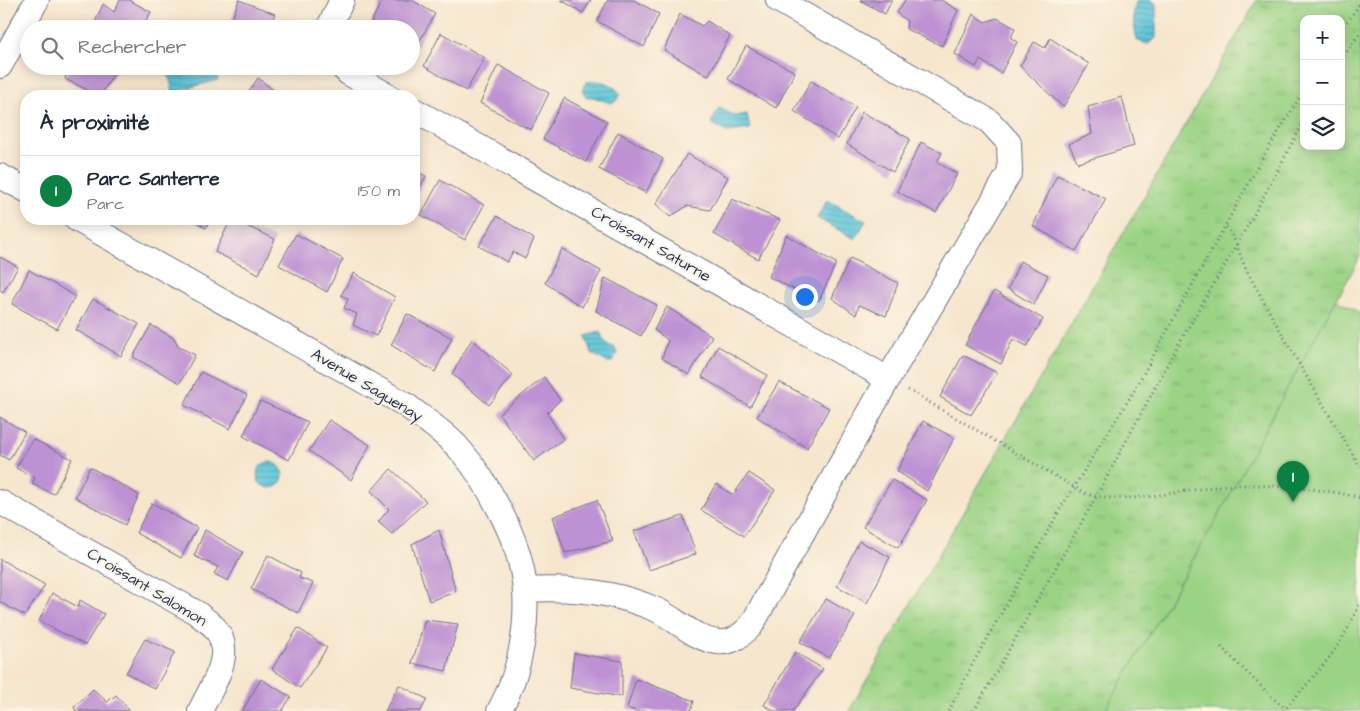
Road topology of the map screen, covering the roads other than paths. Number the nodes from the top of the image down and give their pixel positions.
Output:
1 (37, 0) edge
2 (342, 0) edge
3 (778, 0) edge
4 (26, 20) edge
5 (332, 20) edge
6 (20, 30) edge
7 (0, 66) edge
8 (352, 75) edge
9 (378, 90) edge
10 (420, 113) edge
11 (0, 176) edge
12 (20, 187) edge
13 (87, 225) edge
14 (898, 384) junction
15 (0, 502) edge
16 (525, 590) junction
17 (200, 711) edge
18 (499, 711) edge

1 - 4 street
2 - 5 street
3 - 14 street
6 - 7 street
8 - 9 street
10 - 14 street, Croissant Saturne
11 - 12 street
13 - 16 street, Avenue Saguenay
14 - 16 street
15 - 17 street, Croissant Salomon
16 - 18 street, Avenue Saguenay

